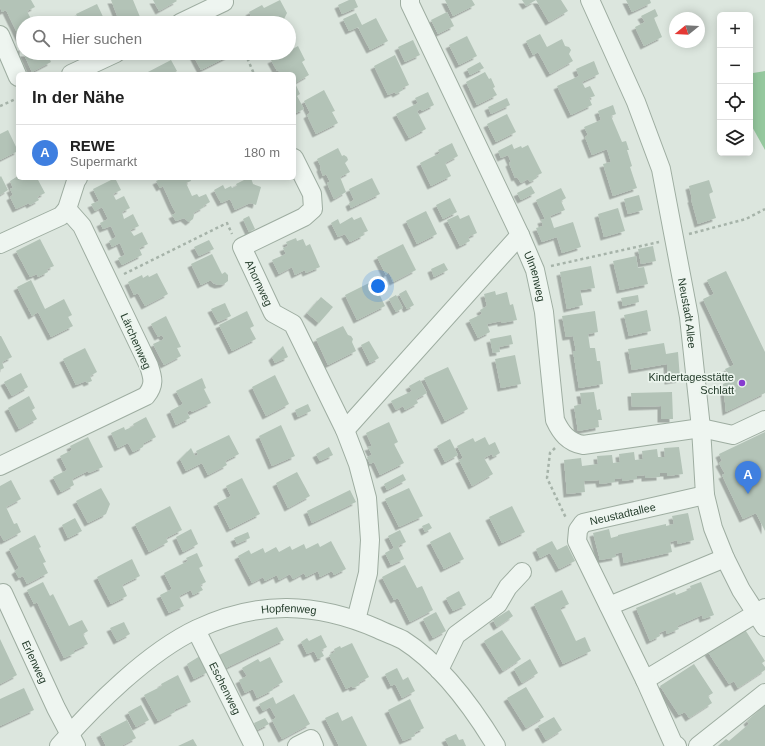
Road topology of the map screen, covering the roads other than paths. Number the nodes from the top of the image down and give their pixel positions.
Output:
1 (223, 0) edge
2 (410, 0) edge
3 (590, 0) edge
4 (195, 16) edge
5 (0, 34) edge
6 (101, 60) edge
7 (16, 72) edge
8 (75, 72) edge
9 (296, 162) edge
10 (76, 180) edge
11 (67, 209) junction
12 (520, 235) junction
13 (0, 244) edge
14 (765, 420) edge
15 (701, 428) junction
16 (345, 430) junction
17 (0, 466) edge
18 (705, 495) junction
19 (725, 558) junction
20 (522, 572) dead end
21 (1, 591) edge
22 (609, 606) junction
23 (762, 617) edge
24 (356, 620) junction
25 (196, 630) junction
26 (439, 670) junction
27 (645, 680) junction
28 (765, 693) edge
29 (68, 742) edge
30 (254, 746) edge
31 (297, 746) edge
32 (314, 746) edge
33 (496, 746) edge
34 (677, 746) edge
35 (698, 746) edge

1 - 4 street
2 - 12 street, Ulmenweg
3 - 15 street, Neustadt Allee
5 - 7 street
6 - 8 street
9 - 16 street, Ahornweg
10 - 11 street
11 - 13 street
11 - 17 street, Lärchenweg
12 - 15 street, Ulmenweg
12 - 16 street
14 - 15 street
15 - 18 street, Neustadt Allee
16 - 24 street, Ahornweg
18 - 19 street, Neustadt Allee
18 - 22 street, Neustadtallee
19 - 22 street
19 - 23 street, Neustadt Allee
20 - 26 street
21 - 29 street, Erlenweg
22 - 27 street, Neustadtallee
23 - 27 street
24 - 25 street, Hopfenweg
24 - 26 street, Hopfenweg
25 - 29 street, Hopfenweg
25 - 30 street, Eschenweg
26 - 33 street, Hopfenweg
27 - 34 street, Neustadtallee
28 - 35 street
31 - 32 street

